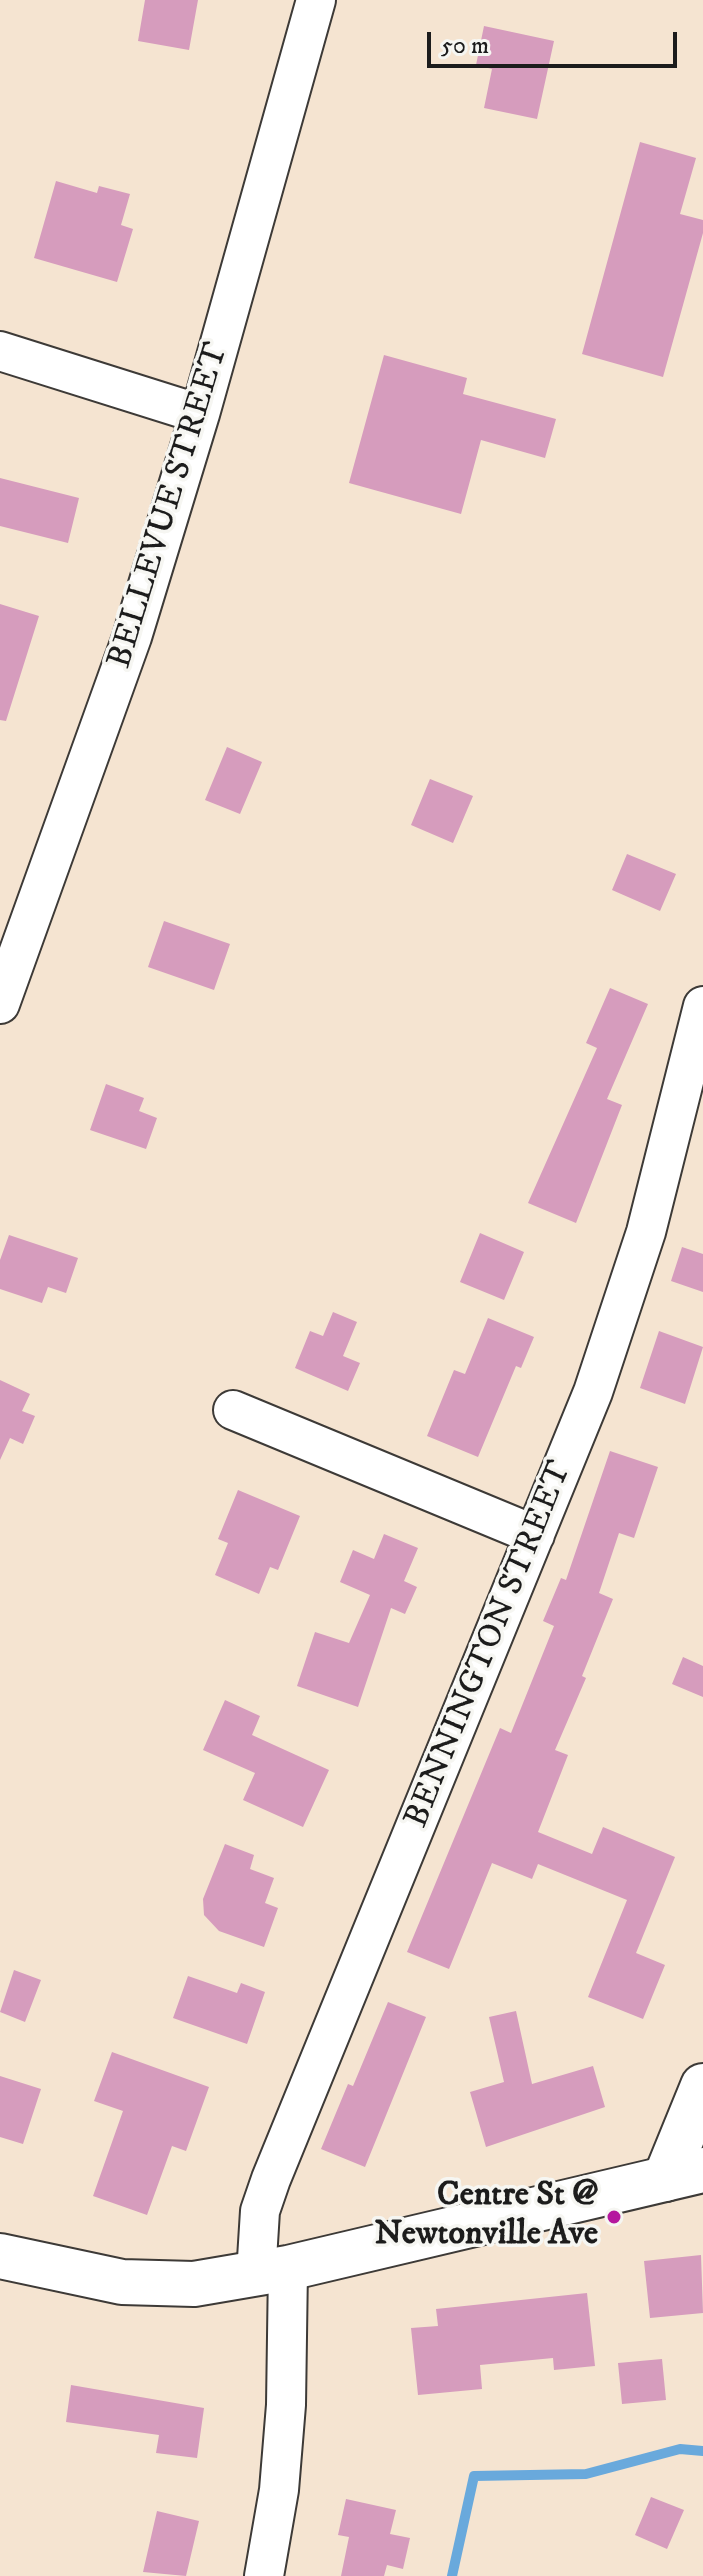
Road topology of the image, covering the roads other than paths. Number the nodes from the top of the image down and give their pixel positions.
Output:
1 (316, 0) edge
2 (0, 351) edge
3 (200, 414) junction
4 (0, 1004) edge
5 (703, 1006) edge
6 (233, 1410) dead end
7 (535, 1535) junction
8 (703, 2086) edge
9 (684, 2174) edge
10 (0, 2256) edge
11 (272, 2272) junction
12 (264, 2576) edge

1 - 3 street, BELLEVUE STREET
2 - 3 street
3 - 4 street, BELLEVUE STREET
5 - 7 street, BENNINGTON STREET
6 - 7 street
7 - 11 street, BENNINGTON STREET
8 - 9 main road
9 - 11 main road
10 - 11 main road
11 - 12 street, BENNINGTON STREET

